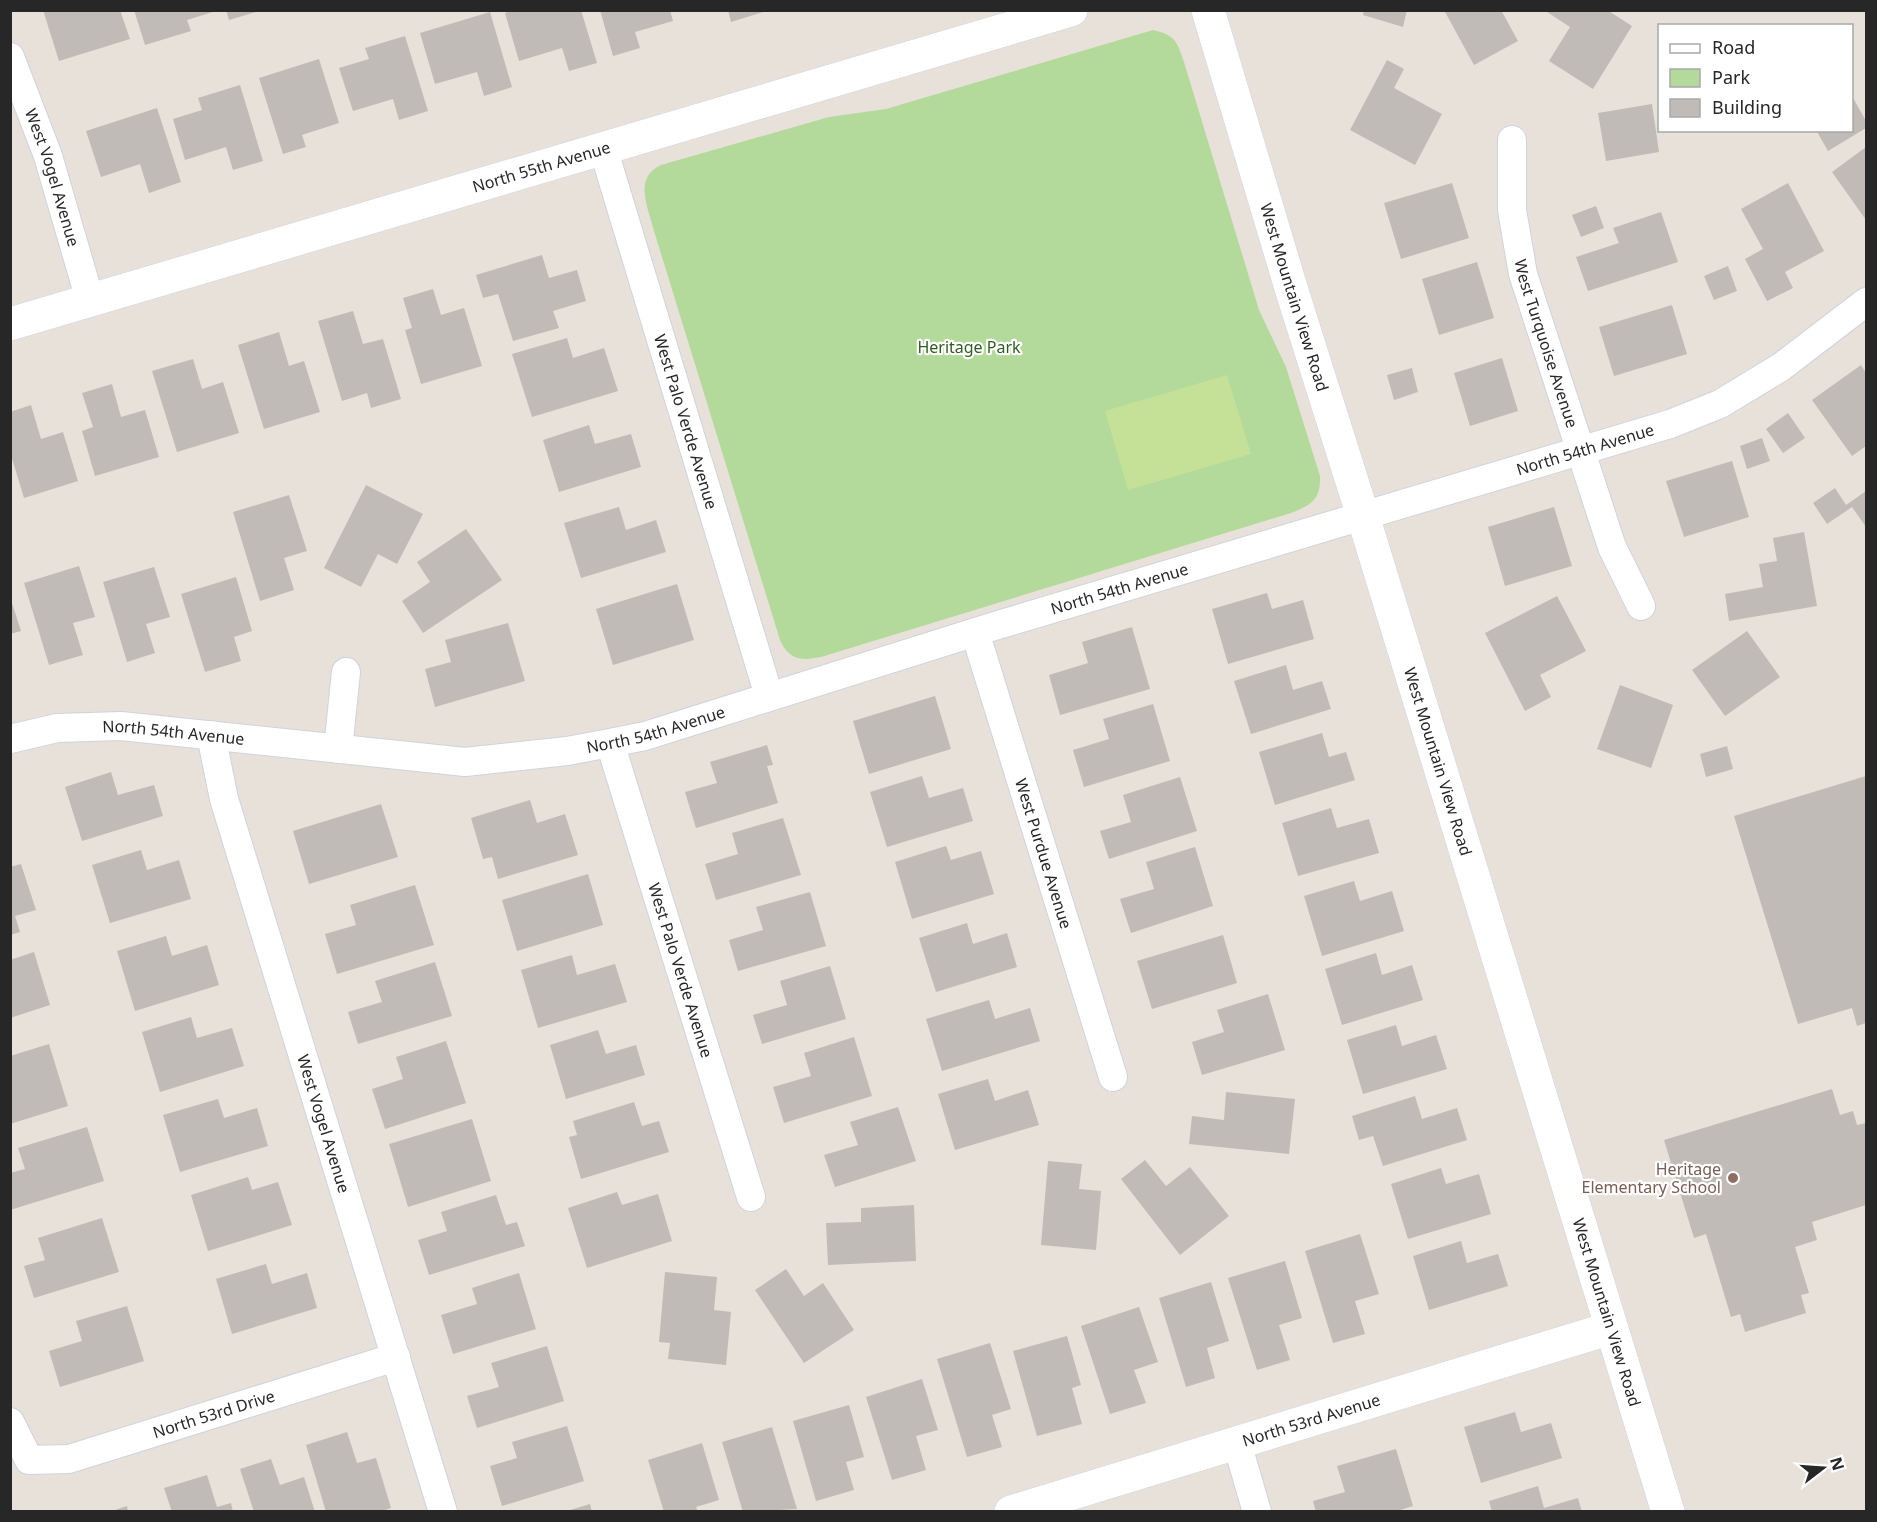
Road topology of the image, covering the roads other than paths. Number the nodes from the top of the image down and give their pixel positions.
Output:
1 (1071, 10) edge
2 (1208, 10) edge
3 (10, 57) edge
4 (1512, 140) dead end
5 (603, 148) junction
6 (90, 300) junction
7 (1866, 302) edge
8 (10, 324) edge
9 (1580, 449) junction
10 (1363, 516) junction
11 (1641, 606) dead end
12 (975, 632) junction
13 (346, 672) dead end
14 (769, 696) junction
15 (212, 735) junction
16 (10, 739) edge
17 (610, 743) junction
18 (339, 748) junction
19 (1113, 1077) dead end
20 (751, 1197) dead end
21 (1611, 1328) junction
22 (396, 1357) junction
23 (10, 1422) edge
24 (1237, 1443) junction
25 (443, 1512) edge
26 (1011, 1512) edge
27 (1257, 1512) edge
28 (1668, 1512) edge

1 - 5 street, North 55th Avenue
2 - 10 street, West Mountain View Road
3 - 6 street, West Vogel Avenue
4 - 9 street, West Turquoise Avenue
5 - 6 street, North 55th Avenue
5 - 14 street, West Palo Verde Avenue
6 - 8 street, North 55th Avenue
7 - 9 street, North 54th Avenue
9 - 10 street, North 54th Avenue
9 - 11 street, West Turquoise Avenue
10 - 12 street, North 54th Avenue
10 - 21 street, West Mountain View Road
12 - 14 street, North 54th Avenue
12 - 19 street, West Purdue Avenue
13 - 18 street
14 - 17 street, North 54th Avenue
15 - 16 street, North 54th Avenue
15 - 18 street, North 54th Avenue
15 - 22 street, West Vogel Avenue
17 - 18 street, North 54th Avenue
17 - 20 street, West Palo Verde Avenue
21 - 24 street, North 53rd Avenue
21 - 28 street, West Mountain View Road
22 - 23 street, North 53rd Drive
22 - 25 street, West Vogel Avenue
24 - 26 street, North 53rd Avenue
24 - 27 street

